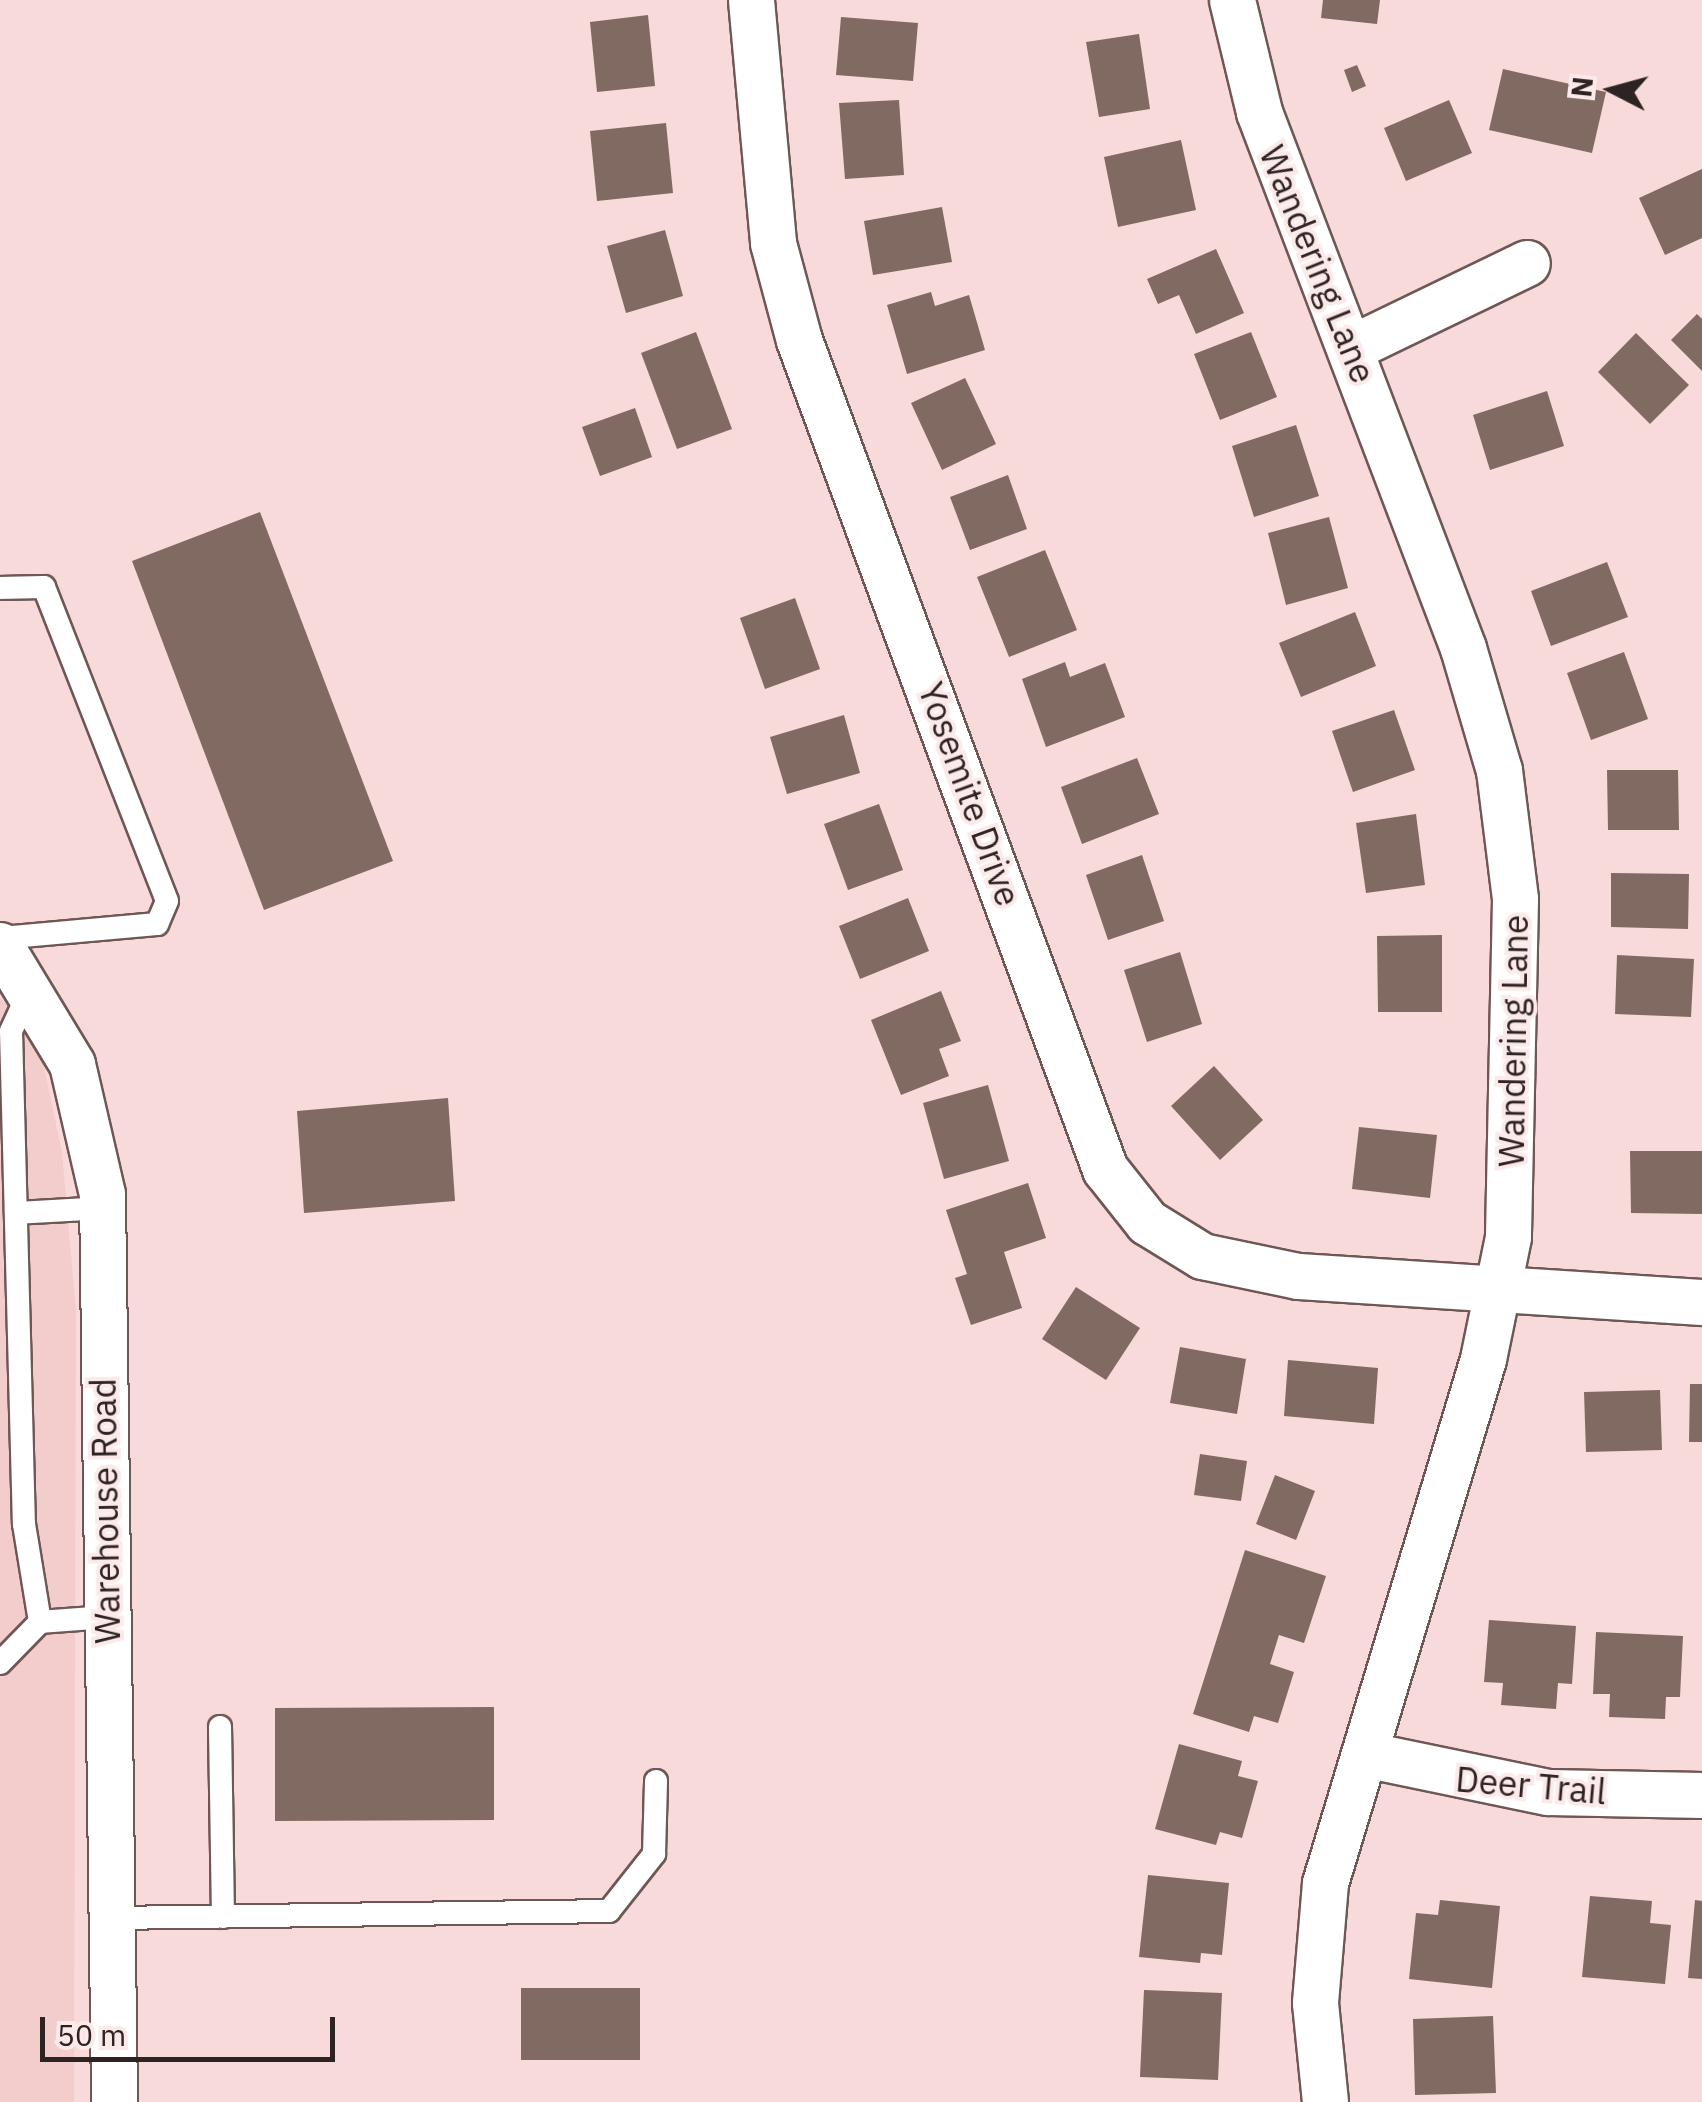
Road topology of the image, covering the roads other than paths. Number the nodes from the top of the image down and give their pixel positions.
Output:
1 (751, 0) edge
2 (1232, 0) edge
3 (1528, 264) dead end
4 (1353, 347) junction
5 (0, 588) edge
6 (0, 942) edge
7 (14, 1012) edge
8 (102, 1208) junction
9 (16, 1213) junction
10 (1498, 1294) junction
11 (1702, 1302) edge
12 (106, 1618) junction
13 (40, 1622) junction
14 (0, 1662) edge
15 (220, 1726) dead end
16 (1364, 1754) junction
17 (656, 1781) dead end
18 (1702, 1795) edge
19 (223, 1917) junction
20 (112, 1918) junction
21 (114, 2102) edge
22 (1324, 2102) edge

1 - 10 street, Yosemite Drive
2 - 4 street, Wandering Lane
3 - 4 street
4 - 10 street, Wandering Lane
5 - 6 lane
6 - 7 street, Warehouse Road
7 - 8 street, Warehouse Road
7 - 9 lane
8 - 9 lane
8 - 12 street, Warehouse Road
9 - 13 lane
10 - 11 street, Yosemite Drive
10 - 16 street, Wandering Lane
12 - 13 lane
12 - 20 street, Warehouse Road
13 - 14 lane
15 - 19 lane
16 - 18 street, Deer Trail
16 - 22 street, Wandering Lane
17 - 19 lane
19 - 20 lane
20 - 21 street, Warehouse Road

